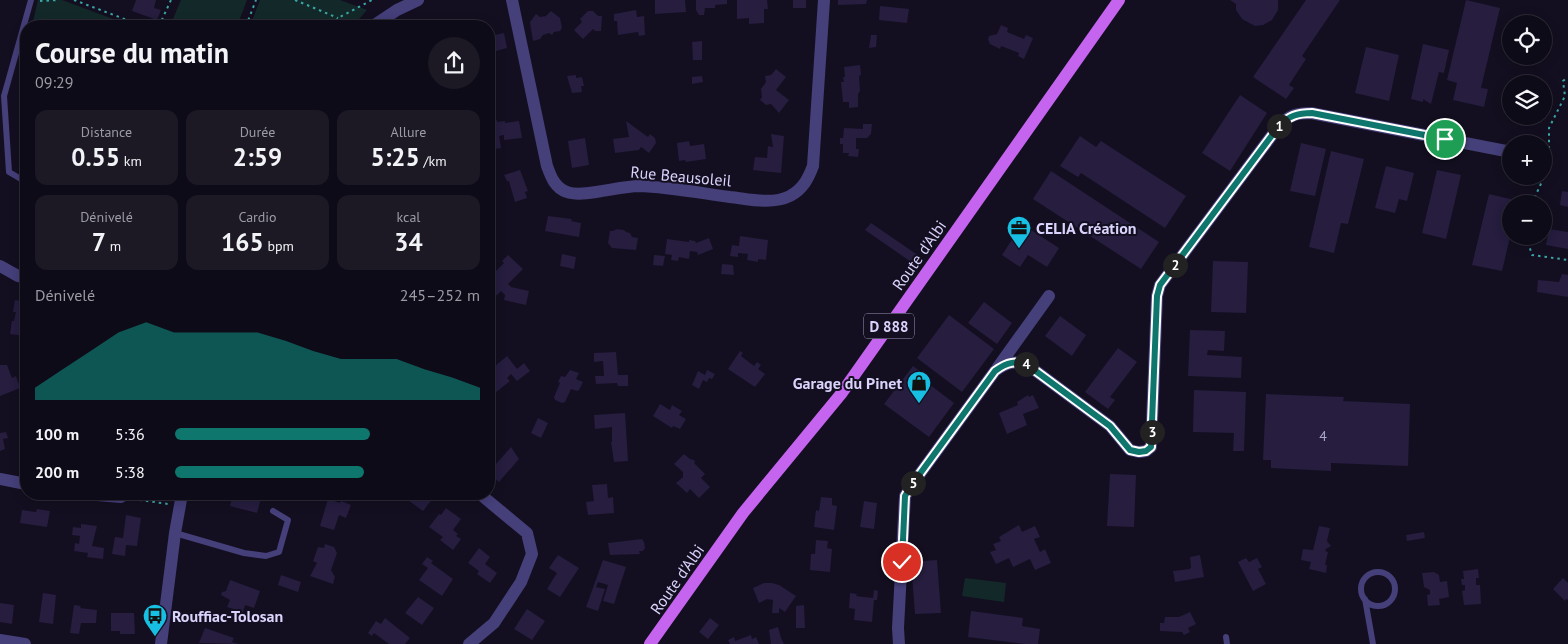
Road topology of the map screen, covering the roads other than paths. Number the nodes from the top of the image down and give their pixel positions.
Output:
1 (416, 0) edge
2 (512, 0) edge
3 (824, 0) edge
4 (1119, 0) edge
5 (31, 1) edge
6 (26, 20) edge
7 (382, 20) edge
8 (20, 40) edge
9 (1502, 150) edge
10 (20, 178) edge
11 (0, 266) edge
12 (20, 276) edge
13 (1049, 296) dead end
14 (995, 371) junction
15 (0, 480) edge
16 (20, 483) edge
17 (181, 500) edge
18 (487, 500) edge
19 (273, 511) dead end
20 (175, 534) junction
21 (1365, 599) junction
22 (1226, 636) dead end
23 (0, 640) edge
24 (25, 644) edge
25 (161, 644) edge
26 (469, 644) edge
27 (650, 644) edge
28 (899, 644) edge
29 (1227, 644) edge
30 (1373, 644) edge

1 - 7 street
2 - 3 street, Rue Beausoleil
4 - 27 main road, Route d'Albi / D 888
5 - 6 lane
8 - 10 lane
9 - 14 street
11 - 12 street
13 - 14 street
14 - 28 street
15 - 16 street
17 - 20 street
18 - 26 street
19 - 20 lane
20 - 25 street
21 - 21 lane
21 - 30 lane
22 - 29 lane
23 - 24 street

